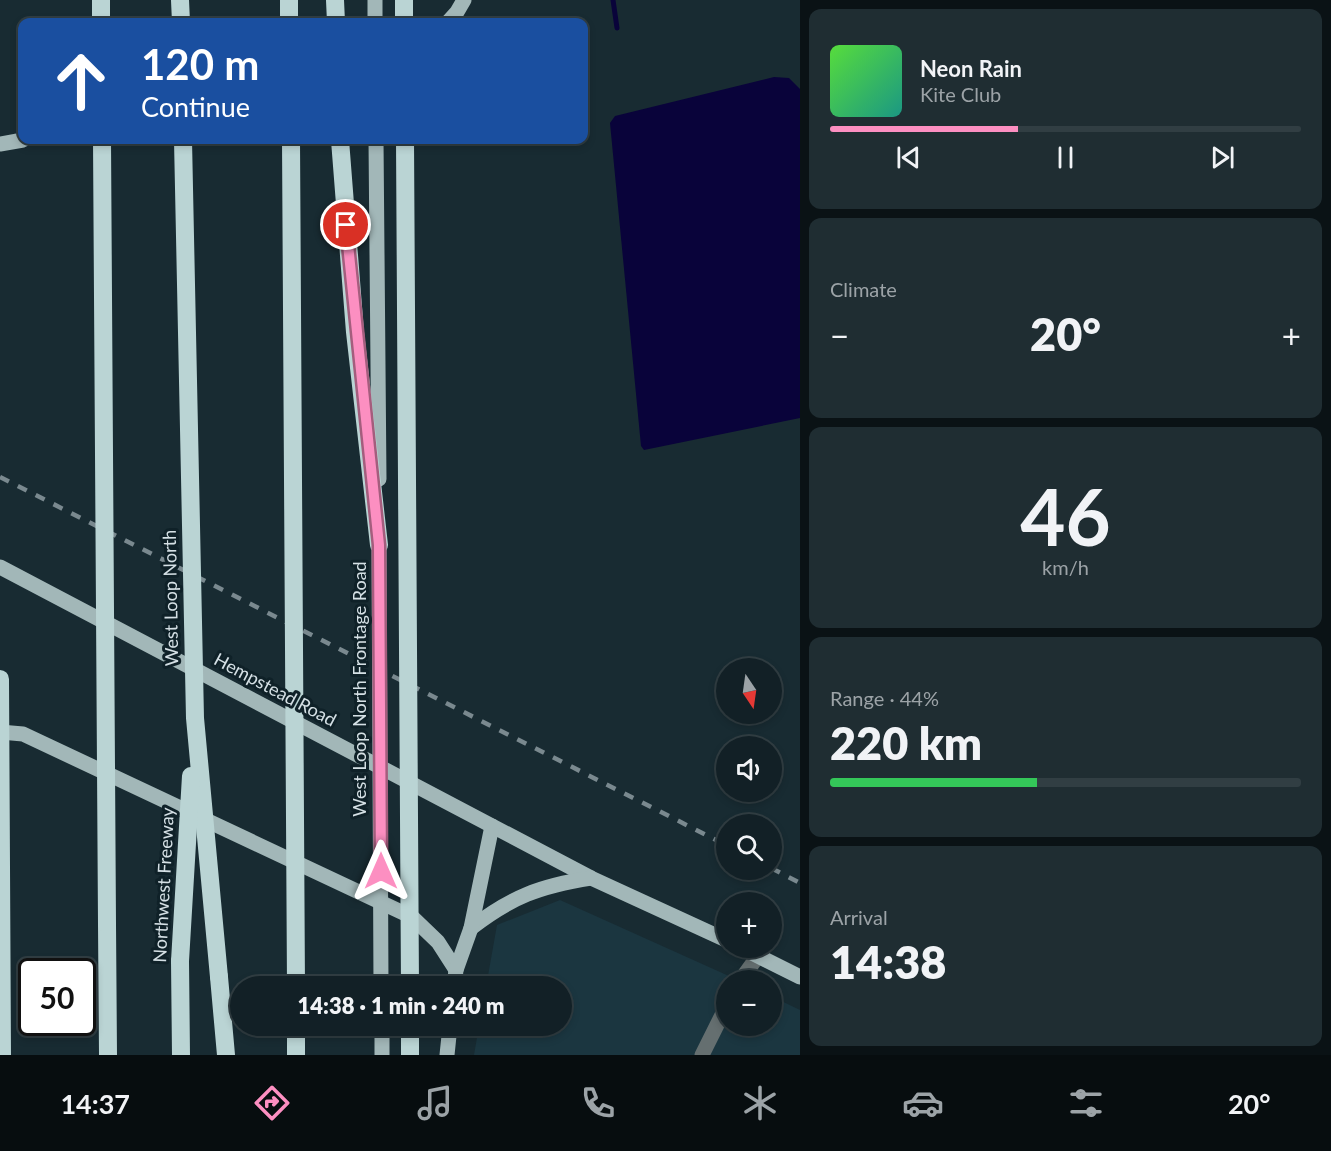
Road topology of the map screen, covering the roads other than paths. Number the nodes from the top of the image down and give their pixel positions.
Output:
1 (101, 0) edge
2 (180, 0) edge
3 (289, 0) edge
4 (335, 0) edge
5 (375, 0) edge
6 (404, 0) edge
7 (464, 0) edge
8 (101, 18) edge
9 (181, 18) edge
10 (289, 18) edge
11 (336, 18) edge
12 (375, 18) edge
13 (404, 18) edge
14 (452, 18) edge
15 (18, 141) edge
16 (0, 144) edge
17 (102, 144) edge
18 (183, 144) edge
19 (291, 144) edge
20 (340, 144) edge
21 (376, 144) edge
22 (405, 144) edge
23 (379, 545) junction
24 (0, 567) edge
25 (0, 679) edge
26 (195, 718) junction
27 (0, 732) edge
28 (492, 826) junction
29 (591, 878) junction
30 (471, 928) junction
31 (716, 935) edge
32 (762, 958) edge
33 (456, 970) junction
34 (296, 976) edge
35 (381, 976) edge
36 (410, 976) edge
37 (455, 976) edge
38 (800, 976) edge
39 (716, 1027) edge
40 (296, 1036) edge
41 (382, 1036) edge
42 (410, 1036) edge
43 (449, 1036) edge
44 (2, 1055) edge
45 (108, 1055) edge
46 (181, 1055) edge
47 (226, 1055) edge
48 (296, 1055) edge
49 (382, 1055) edge
50 (410, 1055) edge
51 (447, 1055) edge
52 (702, 1055) edge

1 - 8 highway
2 - 9 highway
3 - 10 highway
4 - 11 highway
5 - 12 main road
6 - 13 highway
7 - 14 main road
15 - 16 main road
17 - 45 highway, bridge
18 - 26 highway, West Loop North, bridge
19 - 34 highway, bridge
20 - 23 highway
21 - 23 main road, West Loop North Frontage Road
22 - 36 highway, bridge
23 - 35 main road, West Loop North Frontage Road, bridge
24 - 28 main road, Hempstead Road
25 - 44 highway, bridge
26 - 46 highway, Northwest Freeway, bridge
26 - 47 highway, West Loop North, bridge
27 - 33 main road
28 - 29 main road, Hempstead Road
28 - 30 main road
29 - 30 main road
29 - 31 main road, Hempstead Road
30 - 33 main road
32 - 38 main road
33 - 37 main road
39 - 52 lane
40 - 48 highway
41 - 49 main road
42 - 50 highway
43 - 51 main road

